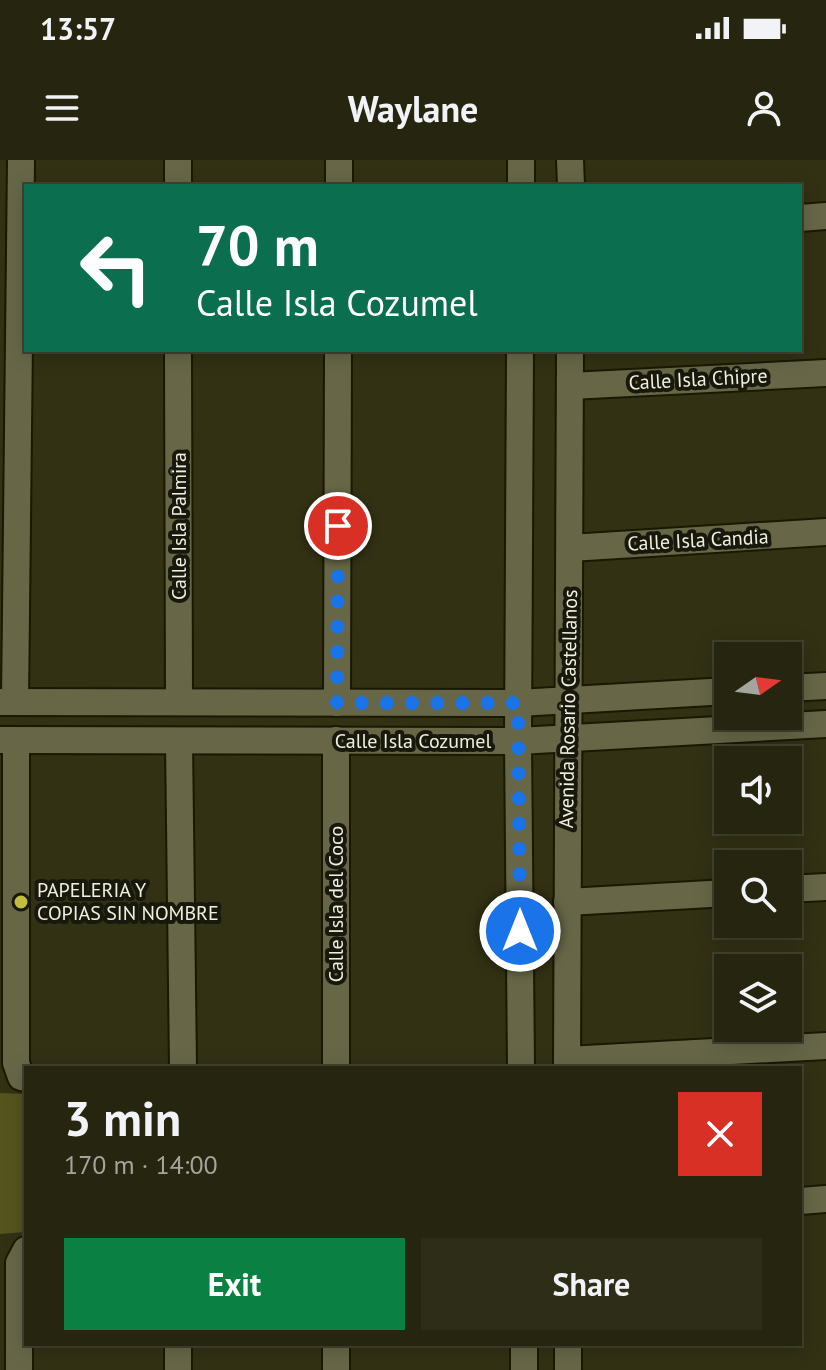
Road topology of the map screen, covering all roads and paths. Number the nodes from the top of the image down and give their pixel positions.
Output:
1 (21, 160) edge
2 (178, 160) edge
3 (339, 160) edge
4 (521, 160) edge
5 (570, 160) edge
6 (178, 184) edge
7 (339, 184) edge
8 (521, 184) edge
9 (571, 184) edge
10 (826, 216) edge
11 (802, 218) edge
12 (178, 352) edge
13 (338, 352) edge
14 (520, 352) edge
15 (570, 352) edge
16 (826, 373) edge
17 (570, 386) junction
18 (826, 532) edge
19 (570, 548) junction
20 (826, 686) edge
21 (802, 687) edge
22 (714, 692) edge
23 (568, 699) junction
24 (179, 701) junction
25 (8, 702) edge
26 (337, 703) junction
27 (518, 703) junction
28 (826, 724) edge
29 (567, 737) junction
30 (8, 740) edge
31 (336, 740) junction
32 (179, 741) junction
33 (518, 741) junction
34 (826, 887) edge
35 (802, 888) edge
36 (714, 894) edge
37 (567, 902) junction
38 (826, 1046) edge
39 (567, 1064) edge
40 (183, 1066) edge
41 (336, 1066) edge
42 (521, 1066) edge
43 (23, 1078) edge
44 (826, 1199) edge
45 (802, 1201) edge
46 (24, 1254) edge
47 (178, 1346) edge
48 (336, 1346) edge
49 (524, 1346) edge
50 (568, 1346) edge
51 (19, 1370) edge
52 (178, 1370) edge
53 (336, 1370) edge
54 (524, 1370) edge
55 (568, 1370) edge

1 - 25 street
2 - 6 street
3 - 7 street
4 - 8 street
5 - 9 street
10 - 11 street
12 - 24 street, Calle Isla Palmira
13 - 26 street
14 - 27 street
15 - 17 street, Avenida Rosario Castellanos
16 - 17 street, Calle Isla Chipre
17 - 19 street, Avenida Rosario Castellanos
18 - 19 street, Calle Isla Candia
19 - 23 street, Avenida Rosario Castellanos
20 - 21 street
22 - 23 street, Calle Isla Cozumel
23 - 27 street, Calle Isla Cozumel
23 - 29 street, Avenida Rosario Castellanos
24 - 25 street, Calle Isla Cozumel
24 - 26 street, Calle Isla Cozumel
26 - 27 street, Calle Isla Cozumel
27 - 33 street
28 - 29 street, Calle Isla Cozumel
29 - 33 street, Calle Isla Cozumel
29 - 37 street, Avenida Rosario Castellanos
30 - 32 street, Calle Isla Cozumel
30 - 43 street
31 - 32 street, Calle Isla Cozumel
31 - 33 street, Calle Isla Cozumel
31 - 41 street, Calle Isla del Coco
32 - 40 street
33 - 42 street
34 - 35 street
36 - 37 street
37 - 39 street, Avenida Rosario Castellanos
38 - 39 street
44 - 45 street
46 - 51 street
47 - 52 street
48 - 53 street
49 - 54 street
50 - 55 street

